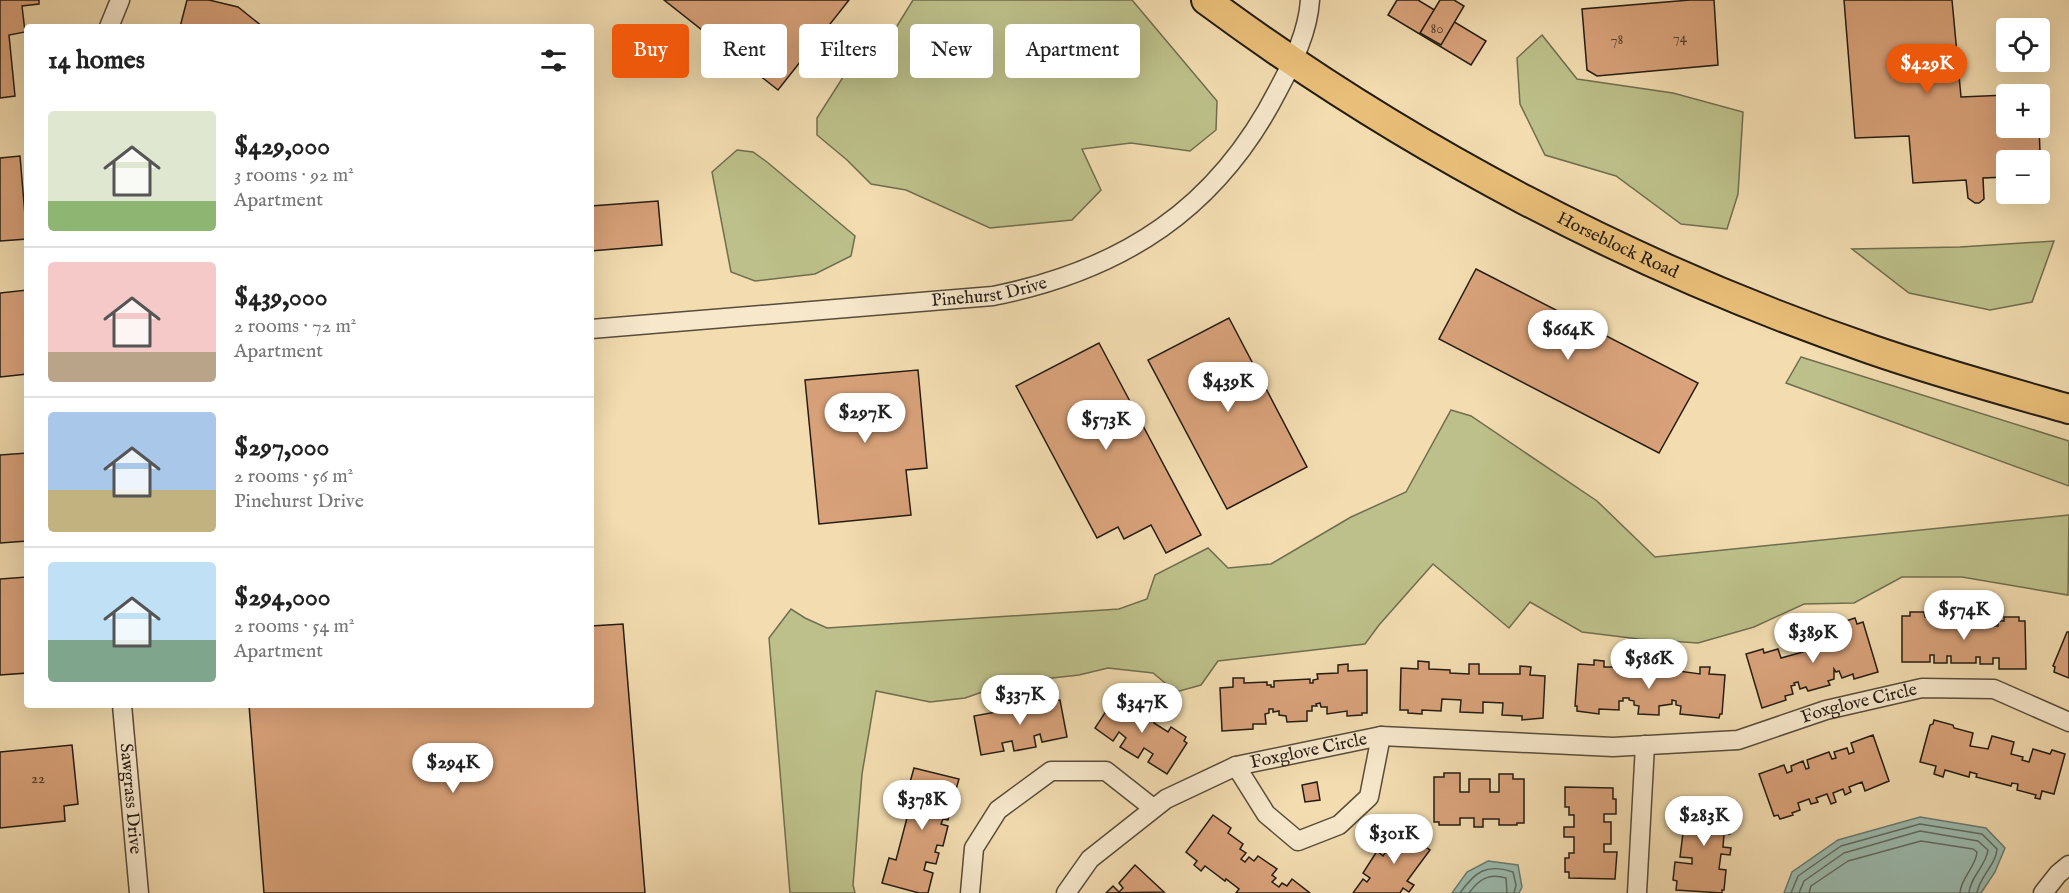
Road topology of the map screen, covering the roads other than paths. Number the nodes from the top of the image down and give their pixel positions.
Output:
1 (120, 0) edge
2 (1206, 0) edge
3 (1310, 0) edge
4 (110, 24) edge
5 (1293, 62) junction
6 (594, 329) edge
7 (2069, 409) edge
8 (122, 708) edge
9 (2069, 722) edge
10 (1381, 736) junction
11 (1645, 745) junction
12 (1236, 766) junction
13 (1153, 808) junction
14 (2069, 865) edge
15 (139, 893) edge
16 (970, 893) edge
17 (1066, 893) edge
18 (1637, 893) edge
19 (2043, 893) edge

1 - 4 street
2 - 5 main road, Horseblock Road
3 - 5 street, Pinehurst Drive
5 - 6 street, Pinehurst Drive
5 - 7 main road, Horseblock Road
8 - 15 street, Sawgrass Drive
9 - 11 street, Foxglove Circle
10 - 11 street, Foxglove Circle
10 - 12 street, Foxglove Circle
10 - 12 street, Foxglove Circle
11 - 18 street
12 - 13 street, Foxglove Circle
13 - 16 street
13 - 17 street, Foxglove Circle
14 - 19 street

